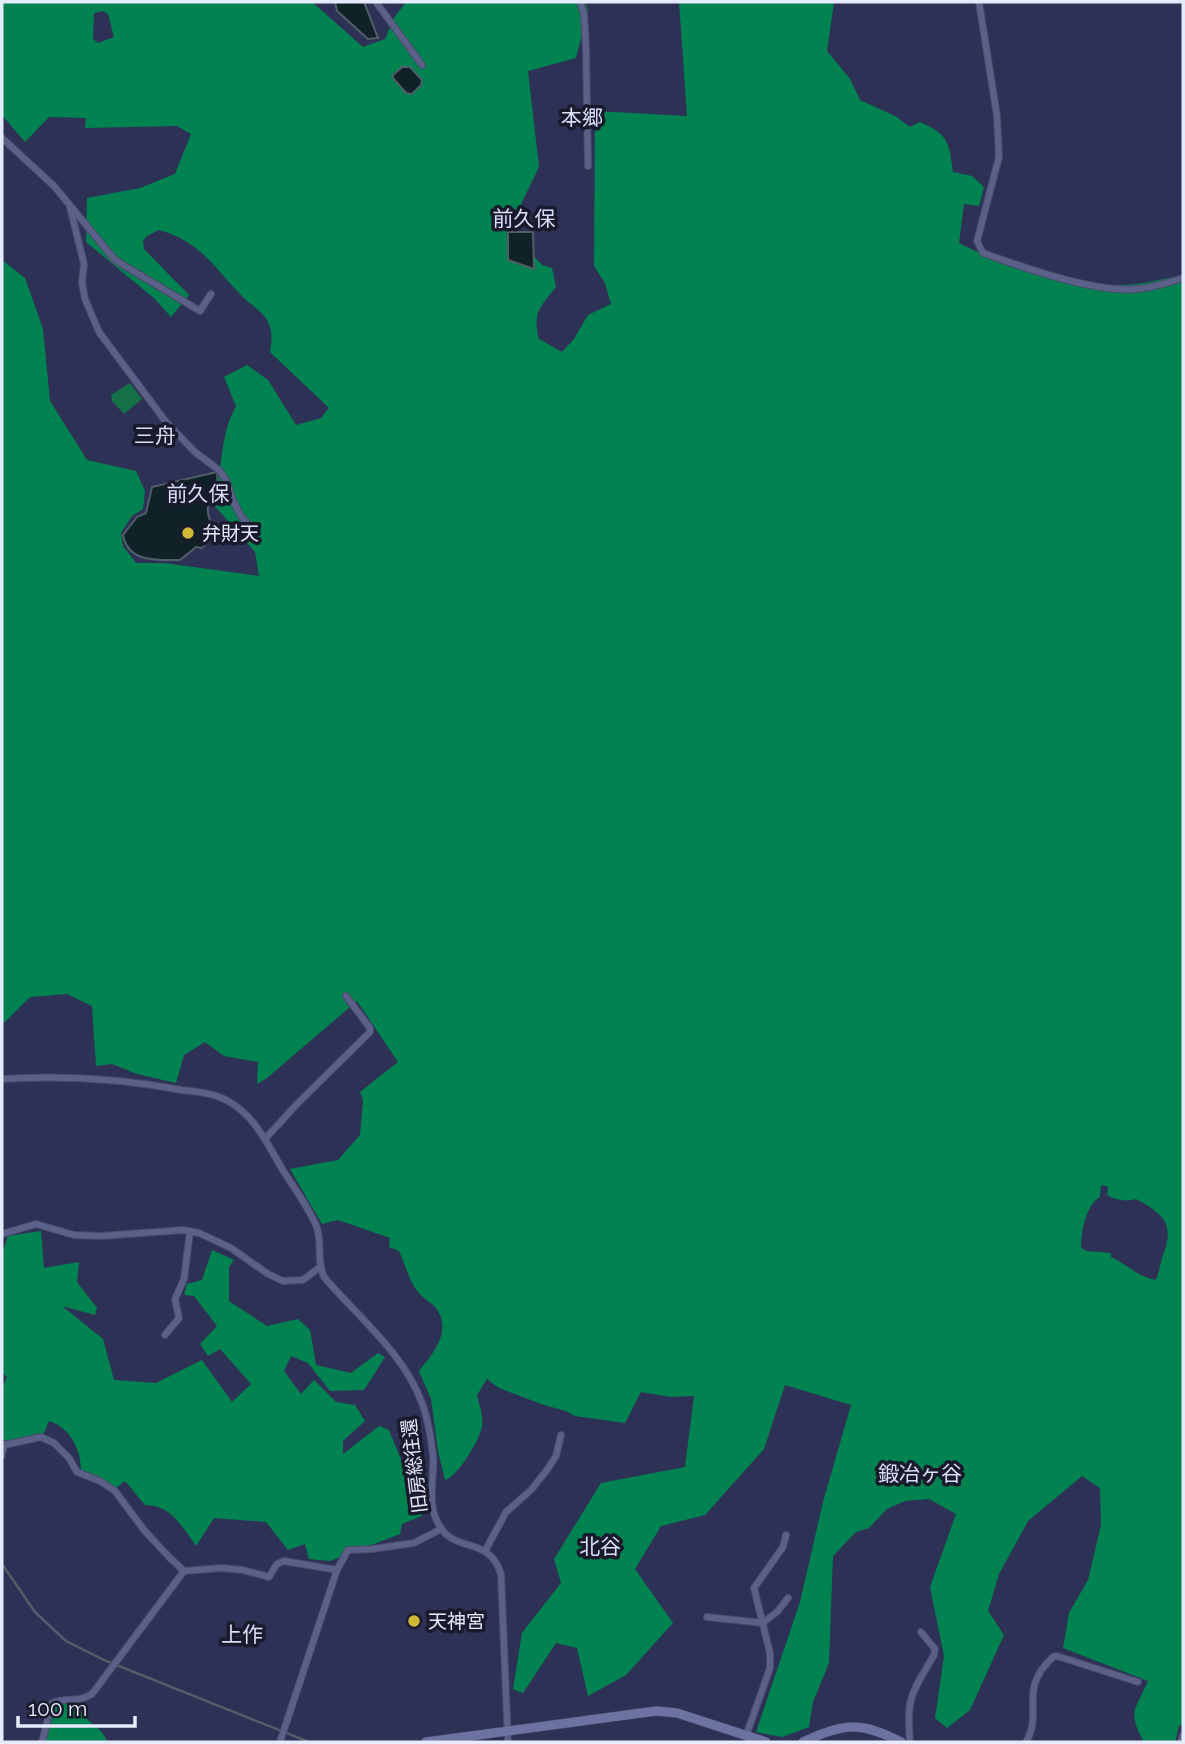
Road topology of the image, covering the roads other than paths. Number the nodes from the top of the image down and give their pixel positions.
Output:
1 (376, 2) edge
2 (580, 2) edge
3 (979, 2) edge
4 (422, 65) dead end
5 (2, 138) edge
6 (588, 166) dead end
7 (69, 206) junction
8 (1183, 278) edge
9 (211, 294) dead end
10 (247, 523) dead end
11 (346, 996) dead end
12 (2, 1079) edge
13 (265, 1139) junction
14 (190, 1231) junction
15 (2, 1234) edge
16 (2, 1243) edge
17 (320, 1267) junction
18 (165, 1335) dead end
19 (561, 1435) dead end
20 (3, 1444) edge
21 (2, 1455) edge
22 (441, 1529) junction
23 (786, 1535) dead end
24 (485, 1551) junction
25 (337, 1570) junction
26 (184, 1571) junction
27 (788, 1598) dead end
28 (707, 1616) dead end
29 (763, 1623) junction
30 (921, 1632) dead end
31 (1138, 1682) dead end
32 (1183, 1735) edge
33 (746, 1736) junction
34 (508, 1737) edge
35 (281, 1739) edge
36 (42, 1742) edge
37 (426, 1742) edge
38 (766, 1742) edge
39 (803, 1742) edge
40 (901, 1742) edge
41 (910, 1742) edge
42 (1026, 1742) edge
43 (1181, 1742) edge

1 - 4 street
2 - 6 street
3 - 8 street
5 - 7 street
7 - 9 street
7 - 10 street
11 - 13 street
12 - 13 street
13 - 17 street
14 - 15 street
14 - 17 street
14 - 18 street
15 - 16 street
17 - 22 street, 旧房総往還
19 - 24 street
20 - 21 street
20 - 26 street
22 - 24 street, 旧房総往還
22 - 25 street
23 - 29 street
24 - 34 street
25 - 26 street
25 - 35 street
26 - 36 street
27 - 29 street
28 - 29 street
29 - 33 street
30 - 41 street
31 - 42 street
32 - 43 street
33 - 34 street
33 - 38 street
34 - 37 street
39 - 40 street

